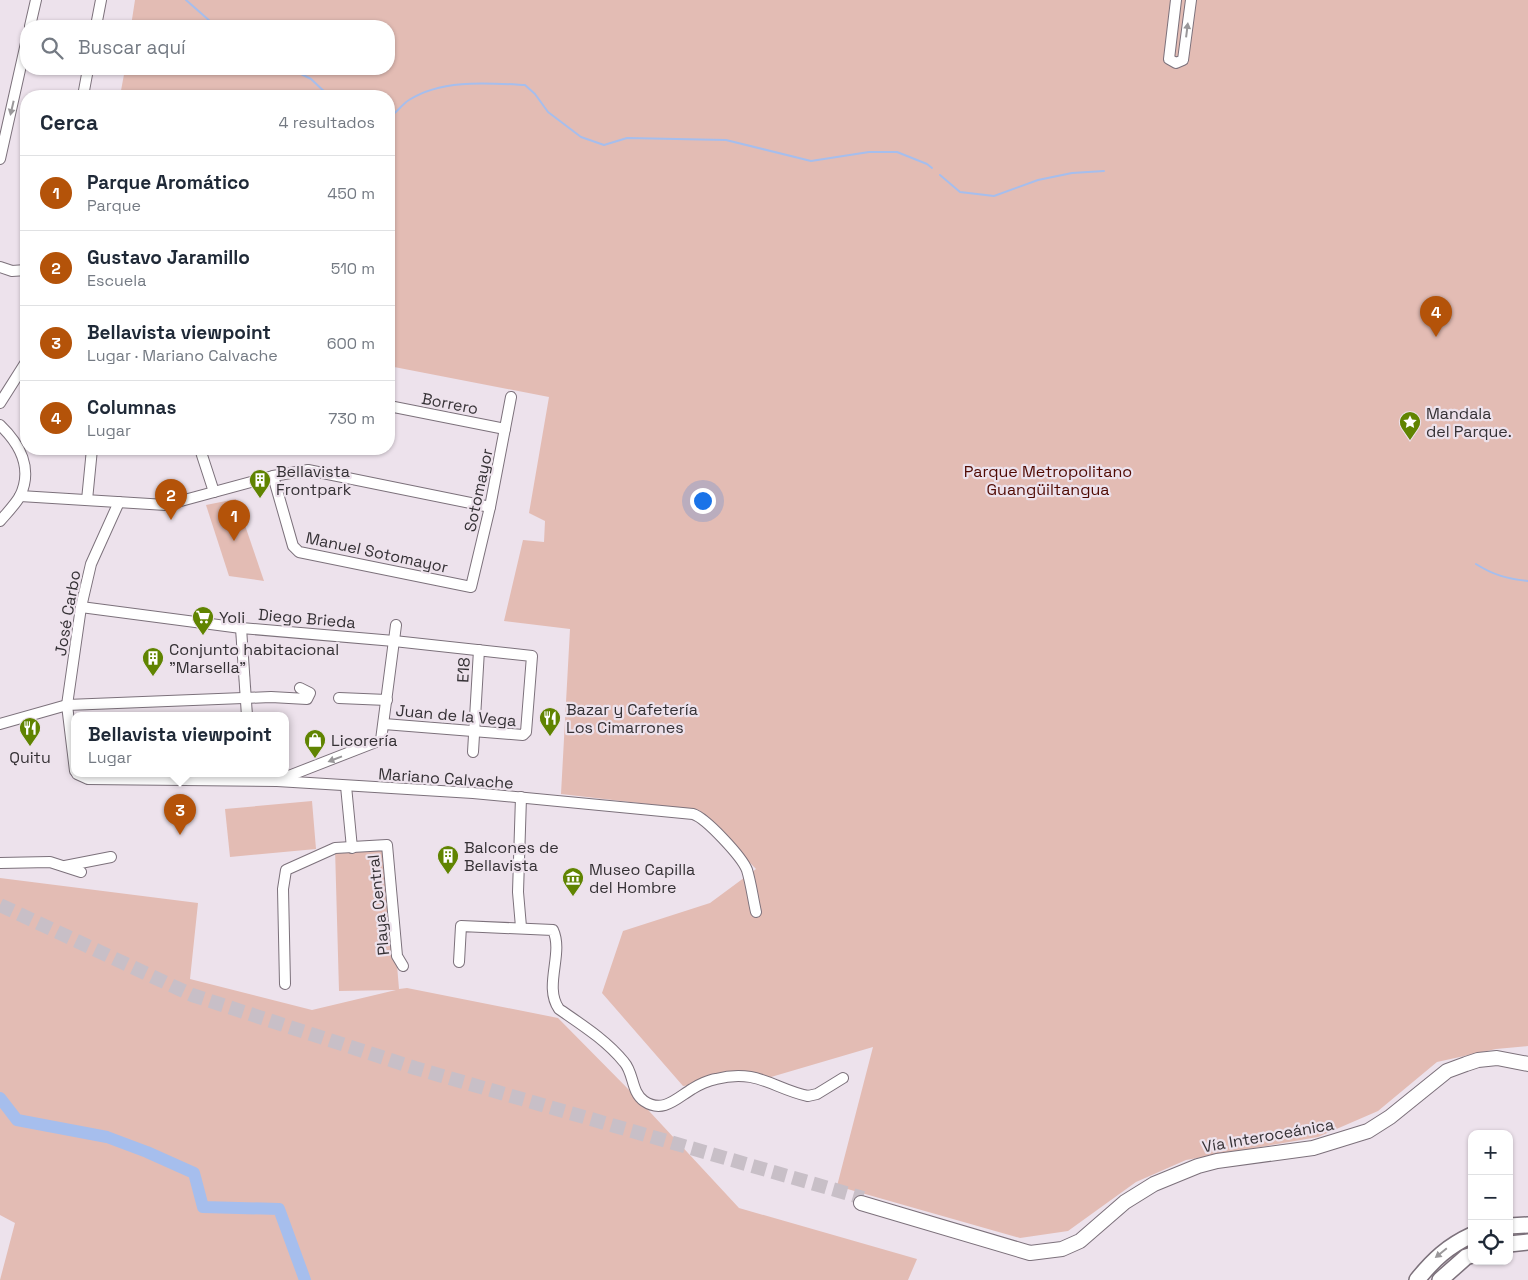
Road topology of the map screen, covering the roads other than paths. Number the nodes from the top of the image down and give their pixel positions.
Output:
1 (36, 0) edge
2 (101, 0) edge
3 (1176, 0) edge
4 (1191, 0) edge
5 (31, 20) edge
6 (97, 20) edge
7 (20, 70) edge
8 (87, 75) edge
9 (83, 90) edge
10 (0, 160) edge
11 (0, 267) edge
12 (20, 270) edge
13 (20, 371) edge
14 (512, 397) dead end
15 (0, 403) edge
16 (395, 407) edge
17 (0, 425) edge
18 (506, 429) junction
19 (20, 451) edge
20 (22, 455) edge
21 (91, 455) edge
22 (202, 455) edge
23 (273, 476) junction
24 (214, 492) junction
25 (20, 496) junction
26 (87, 500) junction
27 (119, 502) junction
28 (490, 507) junction
29 (0, 521) edge
30 (470, 588) joint
31 (80, 607) junction
32 (396, 625) dead end
33 (241, 628) junction
34 (394, 641) junction
35 (479, 650) junction
36 (300, 688) dead end
37 (246, 698) junction
38 (338, 698) dead end
39 (387, 700) junction
40 (67, 704) junction
41 (247, 712) edge
42 (0, 724) edge
43 (384, 724) junction
44 (475, 733) junction
45 (71, 734) edge
46 (524, 735) joint
47 (473, 752) dead end
48 (85, 777) edge
49 (257, 777) edge
50 (288, 777) edge
51 (289, 777) edge
52 (278, 781) junction
53 (346, 786) junction
54 (521, 797) junction
55 (352, 848) junction
56 (110, 857) dead end
57 (0, 863) edge
58 (64, 866) junction
59 (80, 872) dead end
60 (756, 912) dead end
61 (521, 927) junction
62 (459, 962) dead end
63 (403, 966) dead end
64 (285, 984) dead end
65 (1528, 1064) edge
66 (843, 1078) dead end
67 (862, 1200) tunnel mouth
68 (1528, 1225) edge
69 (1513, 1226) edge
70 (1468, 1237) edge
71 (1528, 1242) edge
72 (1513, 1244) edge
73 (1468, 1256) edge
74 (1417, 1280) edge
75 (1440, 1280) edge

1 - 5 street
2 - 6 street
3 -> 4 street
7 -> 10 street
8 - 9 street
11 - 12 street
13 - 15 street
14 - 18 street, Sotomayor
16 - 18 street, Borrero
17 - 19 street
18 - 28 street, Sotomayor
20 - 25 street
21 - 26 street
22 - 24 street
23 - 24 street
23 - 28 street
23 - 30 street, Manuel Sotomayor
24 - 27 street
25 - 26 street
25 - 29 street
26 - 27 street
27 - 31 street, José Carbo
28 - 30 street, Sotomayor
31 - 33 street, Diego Brieda
31 - 40 street, José Carbo
32 - 34 street
33 - 34 street, Diego Brieda
33 - 37 street
34 - 35 street, Diego Brieda
34 - 39 street
35 - 44 street, E18
35 - 46 street, Diego Brieda
36 - 37 street
37 - 40 street
37 - 41 street
38 - 39 street
39 - 43 street
40 - 42 street
40 - 45 street, Mariano Calvache
43 - 44 street, Juan de la Vega
43 -> 51 street
44 - 46 street, Juan de la Vega
44 - 47 street, E18
48 - 49 street, Mariano Calvache
49 - 52 street, Mariano Calvache
50 -> 52 street
52 - 53 street, Mariano Calvache
53 - 54 street, Mariano Calvache
53 - 55 street, Playa Central
54 - 60 street, Mariano Calvache
54 - 61 street
55 - 63 street, Playa Central
55 - 64 street
56 - 58 street
57 - 58 street
58 - 59 street
61 - 62 street
61 - 66 street
65 - 67 main road, Vía Interoceánica
68 - 69 highway
70 -> 74 highway
71 - 72 highway
73 - 75 highway

